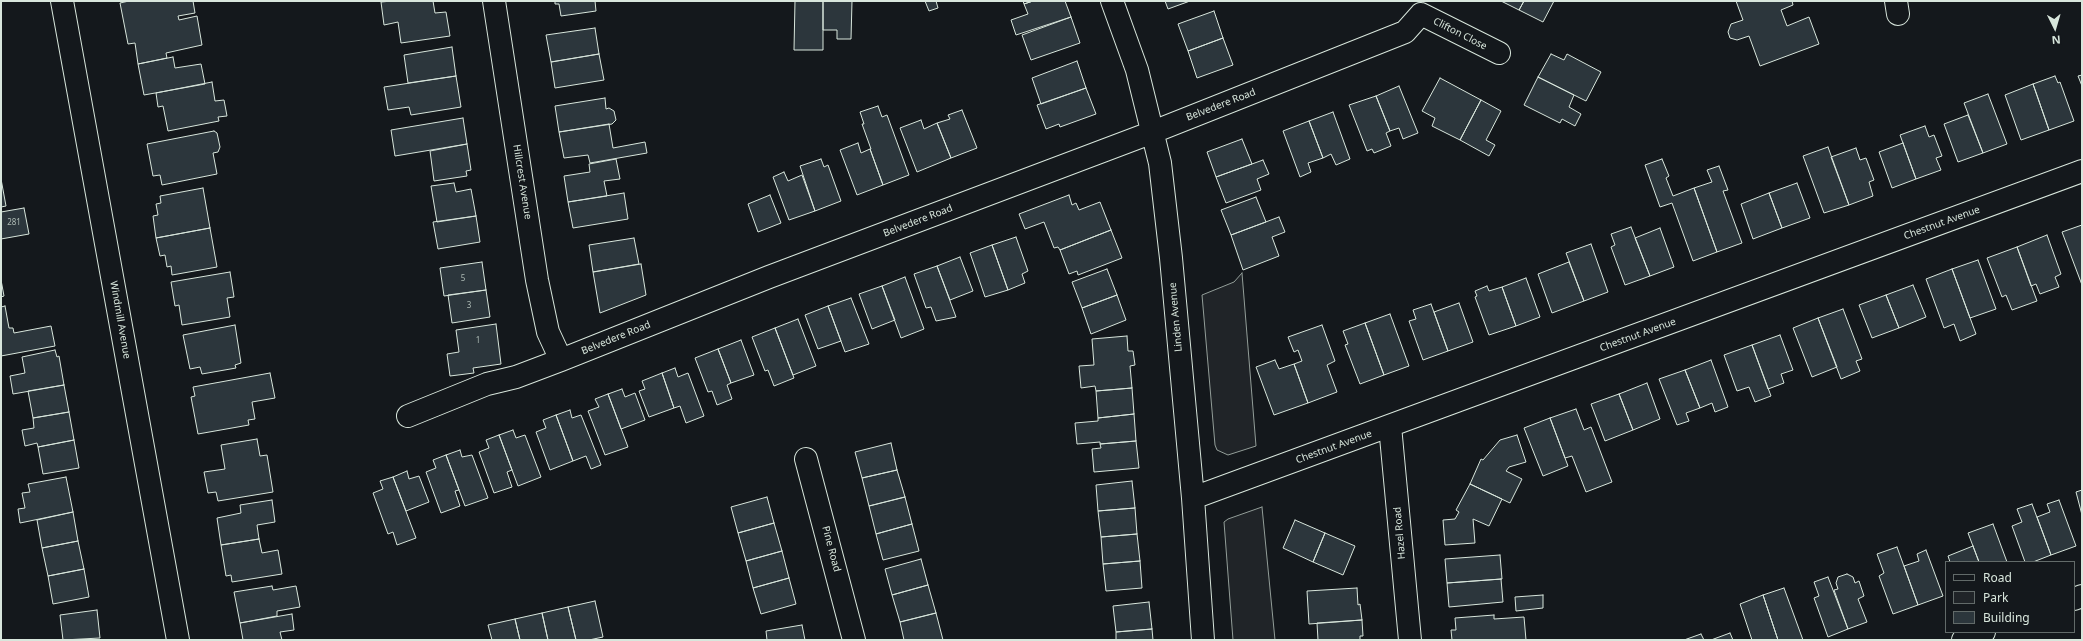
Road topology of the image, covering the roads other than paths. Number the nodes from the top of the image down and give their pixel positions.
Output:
1 (62, 1) edge
2 (494, 1) edge
3 (1112, 1) edge
4 (1422, 7) edge
5 (1499, 53) dead end
6 (1152, 132) junction
7 (2082, 171) edge
8 (561, 360) junction
9 (408, 416) dead end
10 (1390, 426) junction
11 (806, 459) dead end
12 (1193, 498) junction
13 (1981, 633) edge
14 (178, 640) edge
15 (854, 640) edge
16 (1203, 640) edge
17 (1410, 640) edge
18 (1963, 640) edge

1 - 14 street, Windmill Avenue
2 - 8 street, Hillcrest Avenue
3 - 6 street, Linden Avenue
4 - 5 street, Clifton Close
4 - 6 street, Belvedere Road
6 - 8 street, Belvedere Road
6 - 12 street, Linden Avenue
7 - 10 street, Chestnut Avenue
8 - 9 street, Belvedere Road
10 - 12 street, Chestnut Avenue
10 - 17 street, Hazel Road
11 - 15 street, Pine Road
12 - 16 street, Linden Avenue
13 - 18 street

